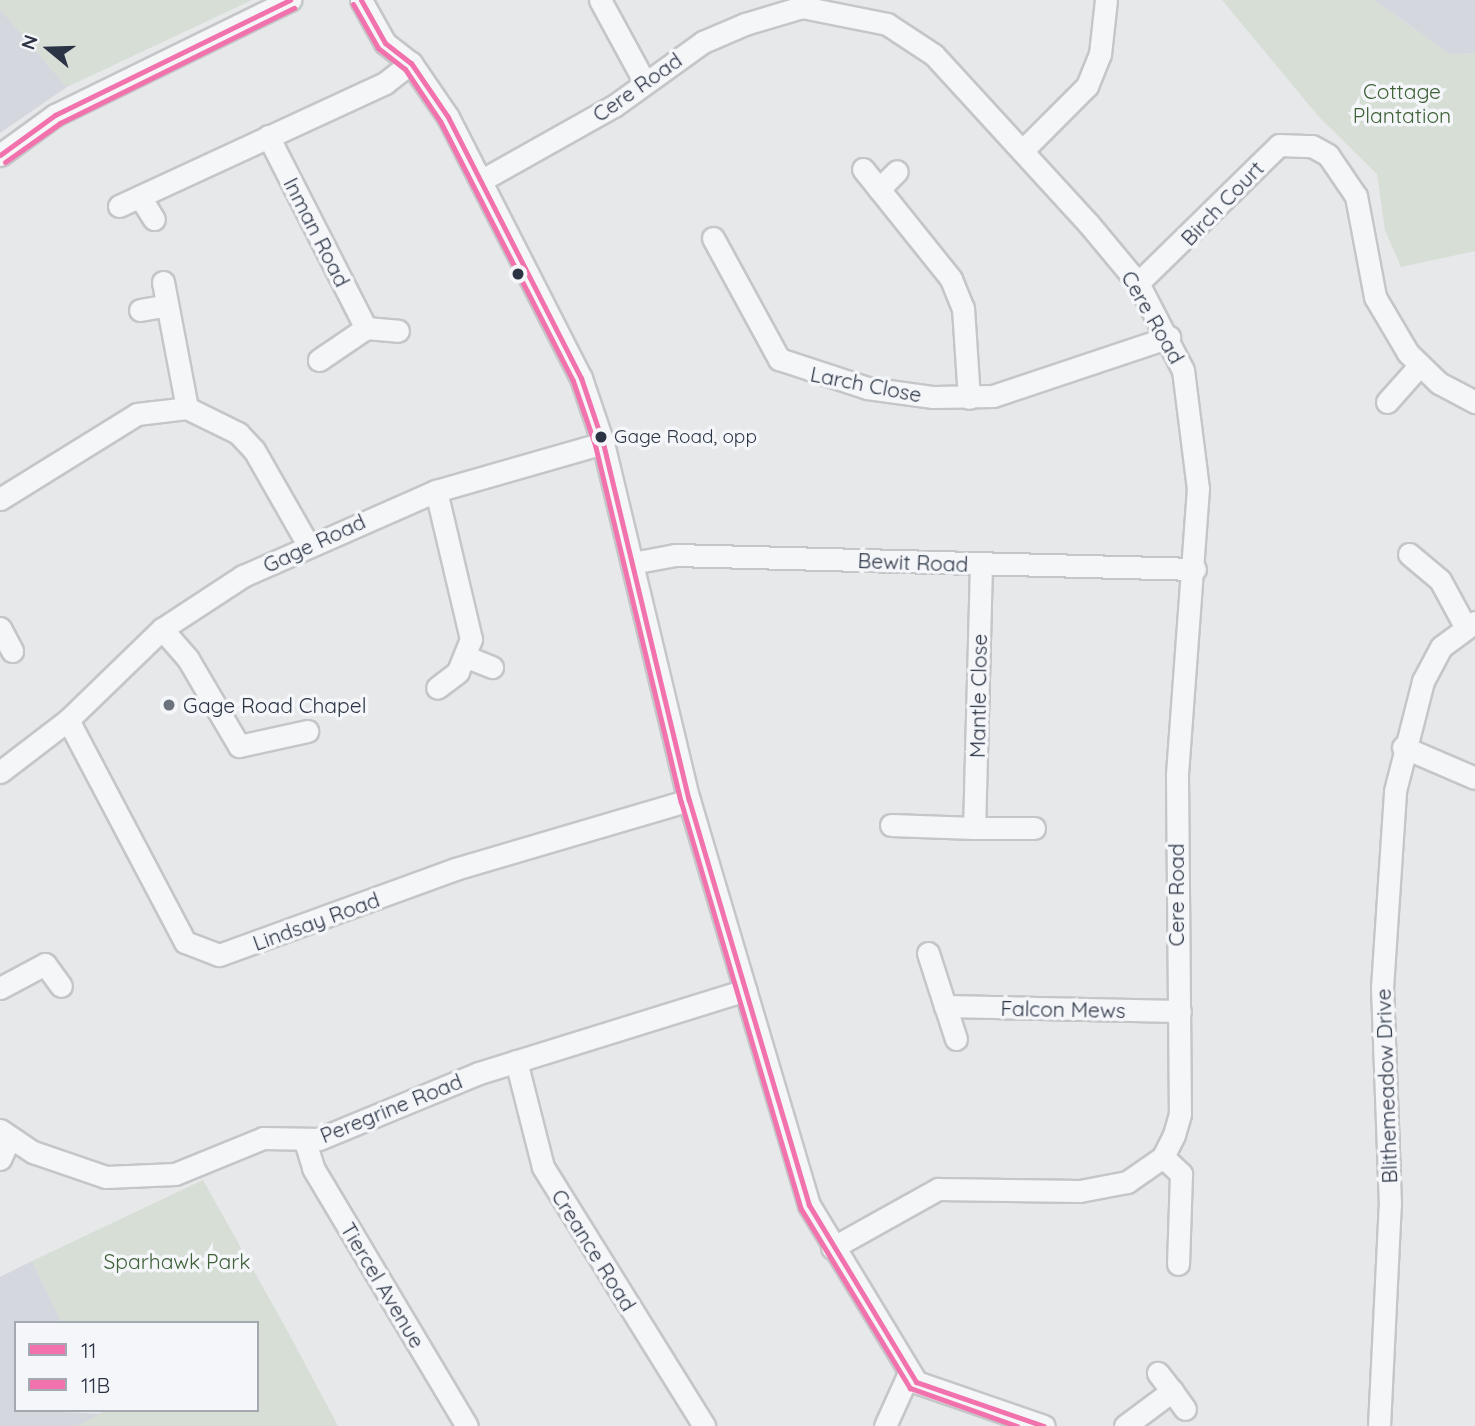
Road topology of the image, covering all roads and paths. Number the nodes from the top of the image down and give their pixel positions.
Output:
1 (290, 0) edge
2 (361, 0) edge
3 (600, 0) edge
4 (1106, 0) edge
5 (788, 6) edge
6 (411, 63) junction
7 (644, 81) junction
8 (268, 136) junction
9 (1022, 151) junction
10 (0, 155) edge
11 (863, 169) dead end
12 (897, 171) dead end
13 (482, 180) junction
14 (879, 189) junction
15 (140, 197) junction
16 (119, 206) dead end
17 (154, 219) dead end
18 (713, 238) dead end
19 (163, 282) dead end
20 (1138, 283) junction
21 (167, 305) junction
22 (140, 310) dead end
23 (366, 328) junction
24 (398, 331) dead end
25 (1169, 337) junction
26 (319, 360) dead end
27 (1419, 366) junction
28 (969, 398) junction
29 (1387, 402) dead end
30 (1475, 402) edge
31 (187, 408) junction
32 (603, 443) junction
33 (436, 491) junction
34 (0, 499) edge
35 (307, 543) junction
36 (1409, 554) dead end
37 (632, 563) junction
38 (981, 564) junction
39 (1195, 569) junction
40 (1470, 624) edge
41 (0, 628) edge
42 (162, 629) junction
43 (12, 651) dead end
44 (467, 657) junction
45 (492, 667) dead end
46 (436, 688) dead end
47 (68, 720) junction
48 (307, 731) dead end
49 (1403, 747) junction
50 (0, 772) edge
51 (1475, 778) edge
52 (689, 800) junction
53 (891, 825) dead end
54 (974, 828) junction
55 (1034, 828) dead end
56 (928, 953) dead end
57 (61, 986) dead end
58 (0, 988) edge
59 (745, 990) junction
60 (945, 1006) junction
61 (1180, 1011) junction
62 (956, 1039) dead end
63 (516, 1061) junction
64 (5, 1134) edge
65 (305, 1141) junction
66 (1163, 1157) junction
67 (0, 1158) edge
68 (832, 1248) junction
69 (1178, 1264) dead end
70 (909, 1373) junction
71 (1158, 1373) dead end
72 (1172, 1391) junction
73 (1185, 1409) dead end
74 (467, 1426) edge
75 (704, 1426) edge
76 (885, 1426) edge
77 (1044, 1426) edge
78 (1125, 1426) edge
79 (1379, 1426) edge

1 - 10 street
2 - 6 street
3 - 7 street
4 - 9 street
5 - 7 street, Cere Road
5 - 9 street, Cere Road
6 - 8 street
6 - 13 street
7 - 13 street, Cere Road
8 - 15 street
8 - 23 street, Inman Road
9 - 20 street, Cere Road
11 - 14 street
12 - 14 street
13 - 32 street
14 - 28 street
15 - 16 street
15 - 17 street
18 - 28 street, Larch Close
19 - 21 street
20 - 25 street, Cere Road
20 - 27 street, Birch Court
21 - 22 street
21 - 31 street
23 - 24 street
23 - 26 street
25 - 28 street, Larch Close
25 - 39 street, Cere Road
27 - 29 street
27 - 30 street
31 - 34 street
31 - 35 street
32 - 33 street, Gage Road
32 - 37 street
33 - 35 street, Gage Road
33 - 44 street
35 - 42 street, Gage Road
36 - 40 street, Blithemeadow Drive
37 - 38 street, Bewit Road
37 - 52 street
38 - 39 street, Bewit Road
38 - 54 street, Mantle Close
39 - 61 street, Cere Road
40 - 49 street, Blithemeadow Drive
41 - 43 street
42 - 47 street, Gage Road
42 - 48 street
44 - 45 street
44 - 46 street
47 - 50 street, Gage Road
47 - 52 street, Lindsay Road
49 - 51 street
49 - 79 street, Blithemeadow Drive
52 - 59 street
53 - 54 street
54 - 55 street
56 - 60 street
57 - 58 street
59 - 63 street, Peregrine Road
59 - 68 street
60 - 61 street, Falcon Mews
60 - 62 street
61 - 66 street, Cere Road
63 - 65 street, Peregrine Road
63 - 75 street, Creance Road
64 - 65 street, Peregrine Road
64 - 67 street
65 - 74 street, Tiercel Avenue
66 - 68 street
66 - 69 street
68 - 70 street
70 - 76 street
70 - 77 street
71 - 72 street
72 - 73 street
72 - 78 street

